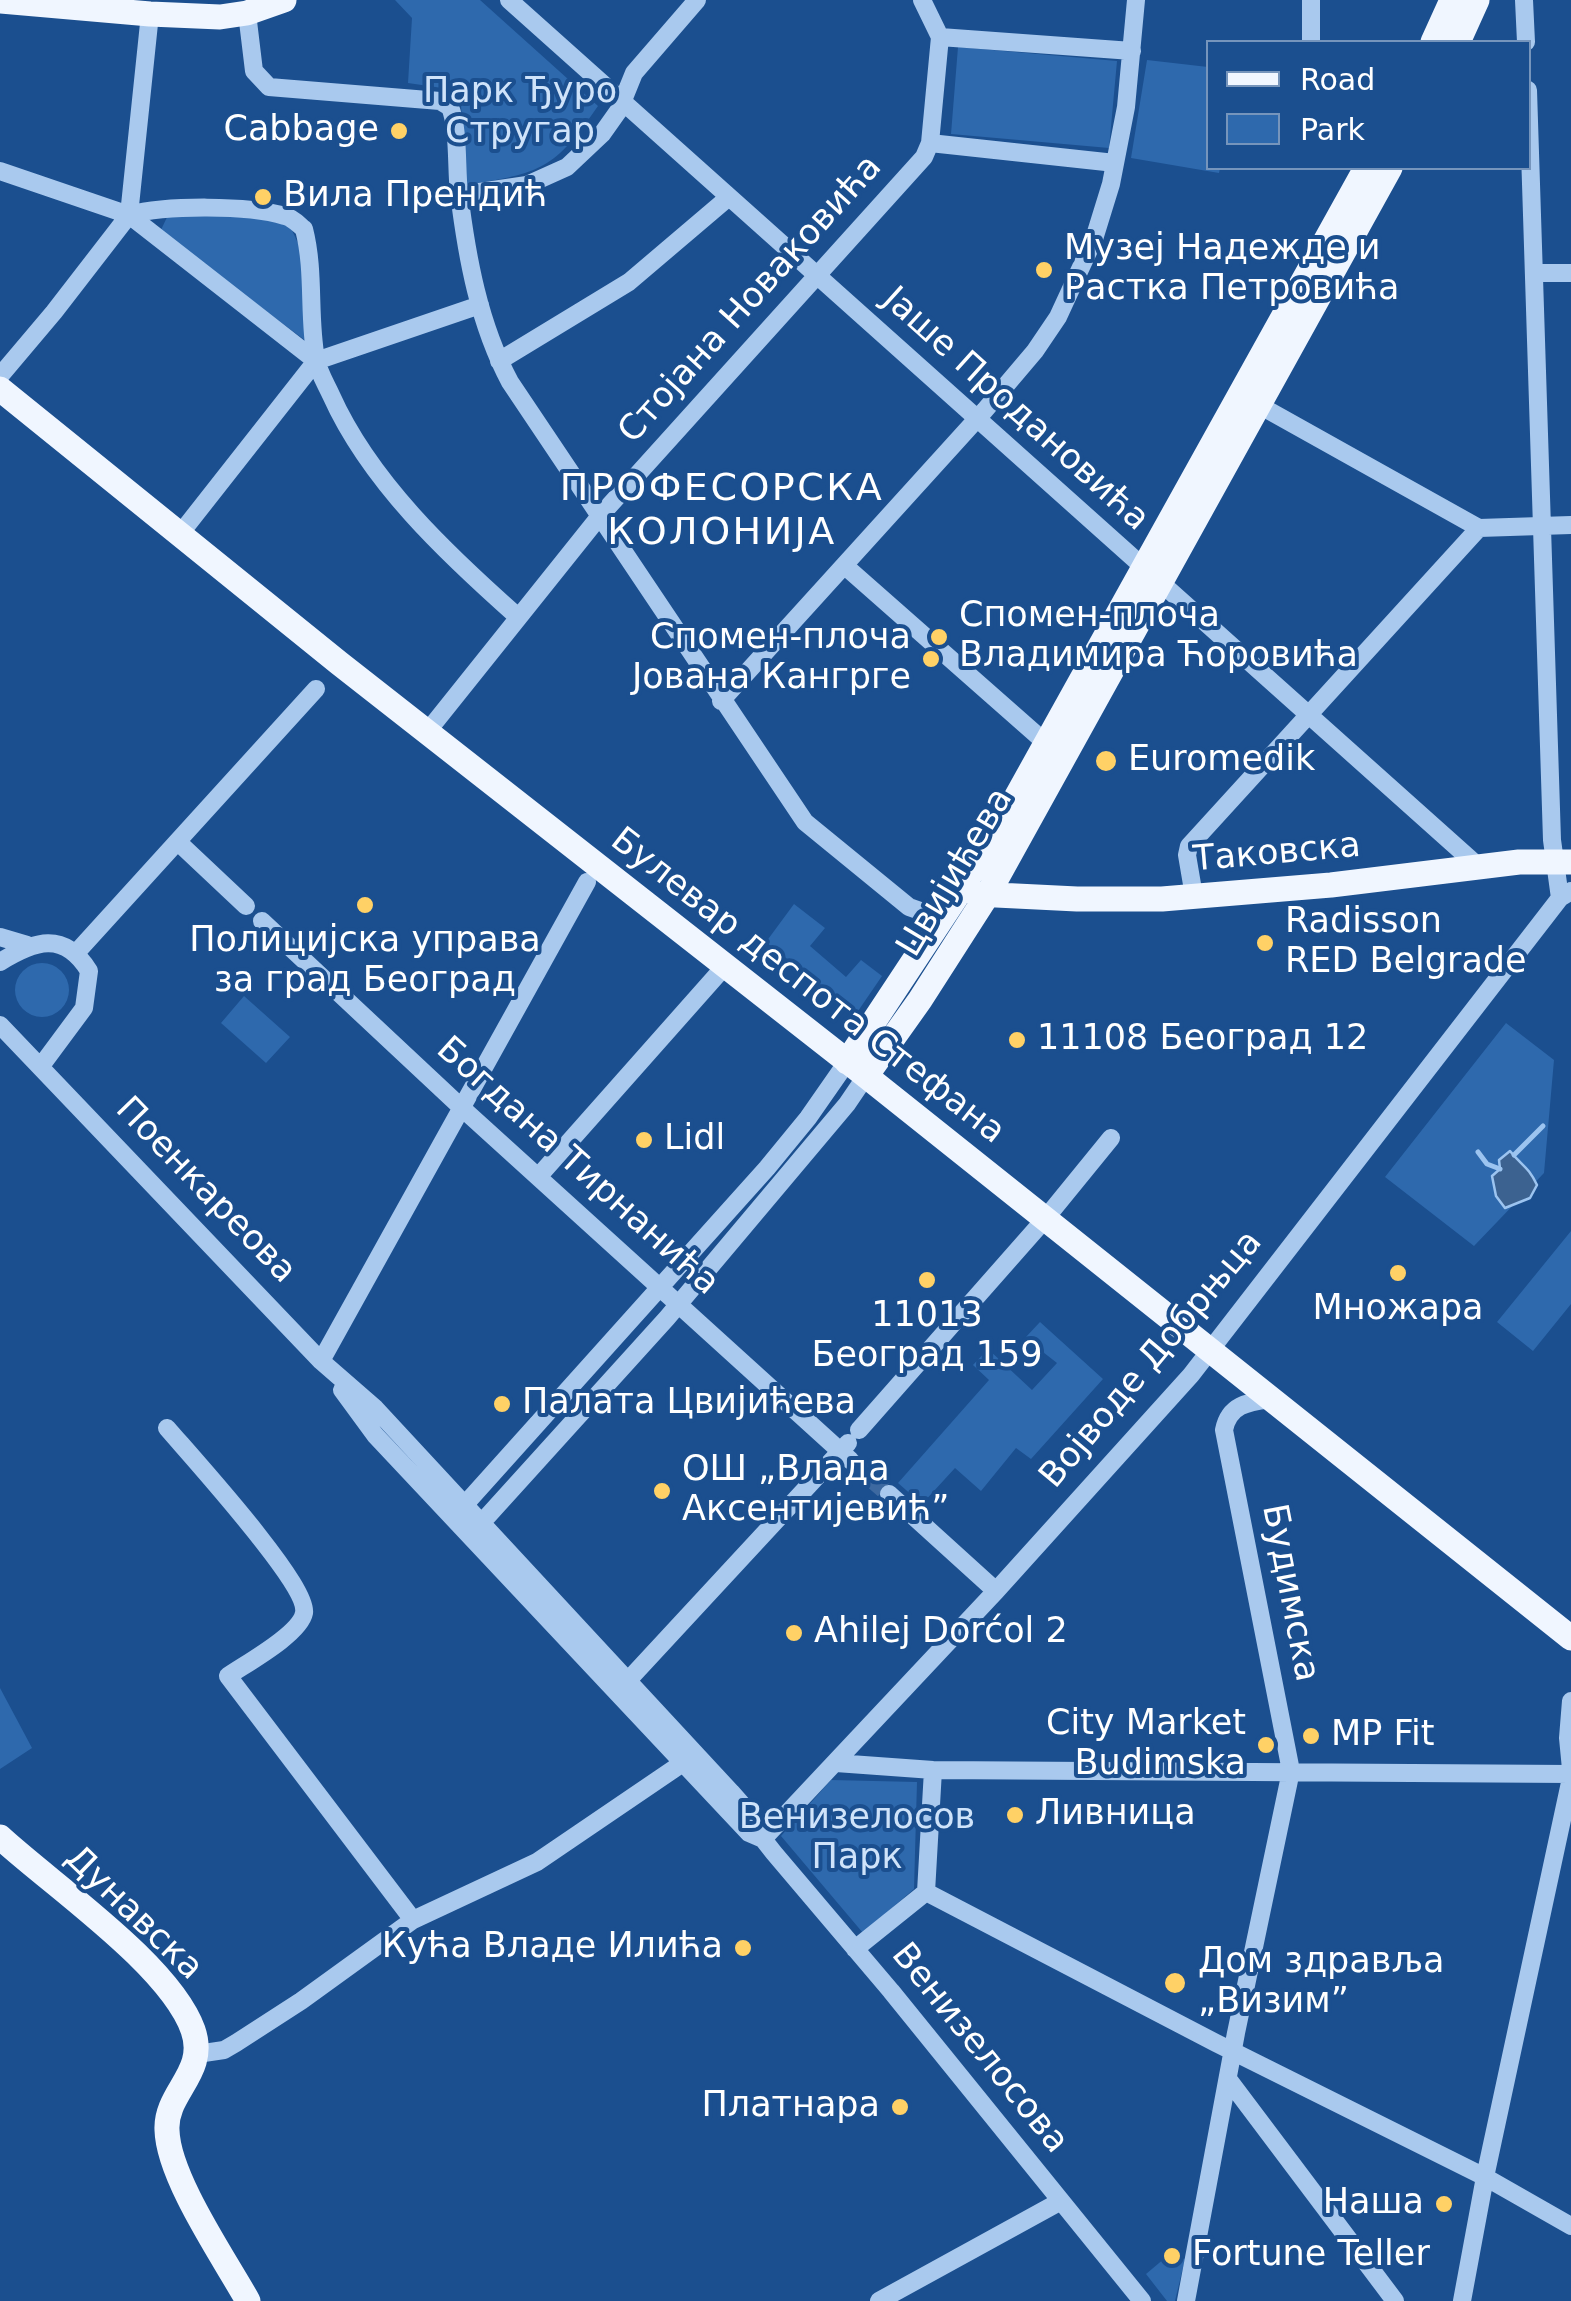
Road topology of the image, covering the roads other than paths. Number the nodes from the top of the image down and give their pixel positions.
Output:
1 (284, 0) edge
2 (510, 0) edge
3 (698, 0) edge
4 (922, 0) edge
5 (1136, 0) edge
6 (1311, 0) edge
7 (1452, 0) edge
8 (1477, 0) edge
9 (1524, 0) edge
10 (0, 2) edge
11 (246, 13) junction
12 (150, 14) junction
13 (940, 37) junction
14 (1310, 40) edge
15 (1434, 40) edge
16 (1459, 40) edge
17 (1526, 40) edge
18 (1132, 51) junction
19 (622, 100) junction
20 (930, 143) junction
21 (1115, 163) junction
22 (1365, 170) edge
23 (1389, 170) edge
24 (1531, 170) edge
25 (0, 171) edge
26 (459, 196) junction
27 (729, 197) junction
28 (128, 215) junction
29 (1534, 273) junction
30 (1571, 273) edge
31 (816, 276) junction
32 (480, 306) junction
33 (316, 360) junction
34 (499, 361) junction
35 (0, 376) edge
36 (0, 389) edge
37 (1258, 404) junction
38 (978, 419) junction
39 (599, 517) junction
40 (1571, 525) edge
41 (1543, 526) junction
42 (1479, 528) junction
43 (180, 534) junction
44 (845, 566) junction
45 (1151, 574) junction
46 (518, 617) junction
47 (316, 689) dead end
48 (721, 701) junction
49 (1311, 714) junction
50 (427, 732) junction
51 (1046, 744) junction
52 (178, 842) junction
53 (981, 855) junction
54 (1563, 861) edge
55 (1480, 867) junction
56 (587, 882) dead end
57 (988, 894) junction
58 (1565, 894) edge
59 (1194, 896) junction
60 (952, 902) junction
61 (246, 906) dead end
62 (262, 921) dead end
63 (0, 937) edge
64 (28, 945) junction
65 (76, 953) junction
66 (0, 962) edge
67 (725, 966) junction
68 (0, 1025) edge
69 (40, 1066) junction
70 (857, 1069) junction
71 (458, 1105) junction
72 (1111, 1138) dead end
73 (538, 1177) junction
74 (1045, 1219) junction
75 (661, 1287) junction
76 (679, 1304) junction
77 (1210, 1350) junction
78 (321, 1361) junction
79 (1271, 1399) junction
80 (167, 1428) dead end
81 (849, 1446) junction
82 (889, 1494) tunnel mouth
83 (459, 1511) junction
84 (476, 1529) junction
85 (996, 1592) junction
86 (1571, 1638) edge
87 (623, 1686) junction
88 (1571, 1701) edge
89 (690, 1758) junction
90 (836, 1763) junction
91 (932, 1770) junction
92 (1291, 1771) junction
93 (1571, 1774) edge
94 (0, 1837) edge
95 (763, 1839) junction
96 (926, 1892) junction
97 (413, 1920) junction
98 (855, 1949) junction
99 (1233, 2052) junction
100 (196, 2054) junction
101 (1228, 2079) junction
102 (1484, 2178) junction
103 (1061, 2201) junction
104 (1571, 2226) edge
105 (248, 2301) edge
106 (879, 2301) edge
107 (1142, 2301) edge
108 (1186, 2301) edge
109 (1395, 2301) edge
110 (1462, 2301) edge

1 - 11 main road
2 - 19 street, Јаше Продановића
3 - 19 street
4 - 13 street
5 - 18 street
6 - 14 street
7 - 15 main road
8 - 16 main road
9 - 17 street
10 - 12 main road
11 - 12 main road
11 - 26 street
12 - 28 street
13 - 18 street
13 - 20 street, Стојана Новаковића
18 - 21 street
19 - 26 street
19 - 27 street, Јаше Продановића
20 - 21 street, Стојана Новаковића
20 - 31 street, Стојана Новаковића
21 - 38 street
22 - 45 main road, Цвијићева
23 - 37 main road, Цвијићева
24 - 29 street, Војводе Добрњца
25 - 28 street
26 - 32 street
27 - 31 street, Јаше Продановића
27 - 34 street
28 - 33 street
28 - 33 street
28 - 35 street
29 - 30 street
29 - 41 street, Војводе Добрњца
31 - 38 street, Јаше Продановића
31 - 39 street, Стојана Новаковића
32 - 33 street
32 - 34 street
33 - 43 street
33 - 46 street
34 - 39 street
36 - 43 main road, Булевар деспота Стефана
37 - 42 street
37 - 45 main road, Цвијићева
38 - 44 street
38 - 45 street, Јаше Продановића
39 - 46 street, Стојана Новаковића
39 - 48 street
40 - 41 street
41 - 42 street
41 - 54 street, Војводе Добрњца
42 - 49 street
43 - 50 main road, Булевар деспота Стефана
44 - 48 street
44 - 51 street
45 - 49 street, Јаше Продановића
45 - 51 main road, Цвијићева
45 - 57 main road, Цвијићева
46 - 50 street, Стојана Новаковића
47 - 52 street
48 - 60 street
49 - 55 street, Јаше Продановића
49 - 59 street
50 - 67 main road, Булевар деспота Стефана
51 - 53 main road, Цвијићева
52 - 61 street
52 - 65 street
53 - 57 main road
53 - 60 main road, Цвијићева
54 - 55 main road, Таковска
54 - 58 street, Војводе Добрњца
55 - 59 main road, Таковска
56 - 71 street
57 - 59 main road, Таковска
57 - 60 main road, Таковска
57 - 70 main road, Цвијићева
58 - 77 street, Војводе Добрњца
60 - 70 main road, Цвијићева
62 - 71 street, Богдана Тирнанића
63 - 64 street
64 - 65 street
64 - 66 street
65 - 69 street
67 - 70 main road, Булевар деспота Стефана
67 - 73 street
68 - 69 street, Поенкареова
69 - 78 street, Поенкареова
70 - 74 main road, Булевар деспота Стефана
70 - 75 street, Цвијићева
70 - 76 street, Цвијићева
71 - 73 street, Богдана Тирнанића
71 - 78 street
72 - 74 street
73 - 75 street, Богдана Тирнанића
74 - 77 main road, Булевар деспота Стефана
74 - 81 street
75 - 76 street, Богдана Тирнанића
75 - 83 street, Цвијићева
76 - 81 street, Богдана Тирнанића
76 - 84 street, Цвијићева
77 - 79 main road, Булевар деспота Стефана
77 - 85 street, Војводе Добрњца
78 - 83 street, Поенкареова
79 - 86 main road, Булевар деспота Стефана
79 - 92 street, Будимска
80 - 97 street
81 - 87 street
82 - 85 street
83 - 84 street, Поенкареова
84 - 87 street, Венизелосова
85 - 90 street, Војводе Добрњца
87 - 89 street, Венизелосова
88 - 93 street
89 - 95 street, Венизелосова
89 - 97 street
90 - 91 street
90 - 95 street, Војводе Добрњца
91 - 92 street
91 - 96 street
92 - 93 street
92 - 99 street, Будимска
93 - 102 street
94 - 100 main road, Дунавска
95 - 98 street, Венизелосова
96 - 98 street
96 - 99 street
97 - 100 street
98 - 103 street, Венизелосова
99 - 101 street, Будимска
99 - 102 street
100 - 105 main road
101 - 108 street, Будимска
101 - 109 street
102 - 104 street
102 - 110 street
103 - 106 street
103 - 107 street, Венизелосова

